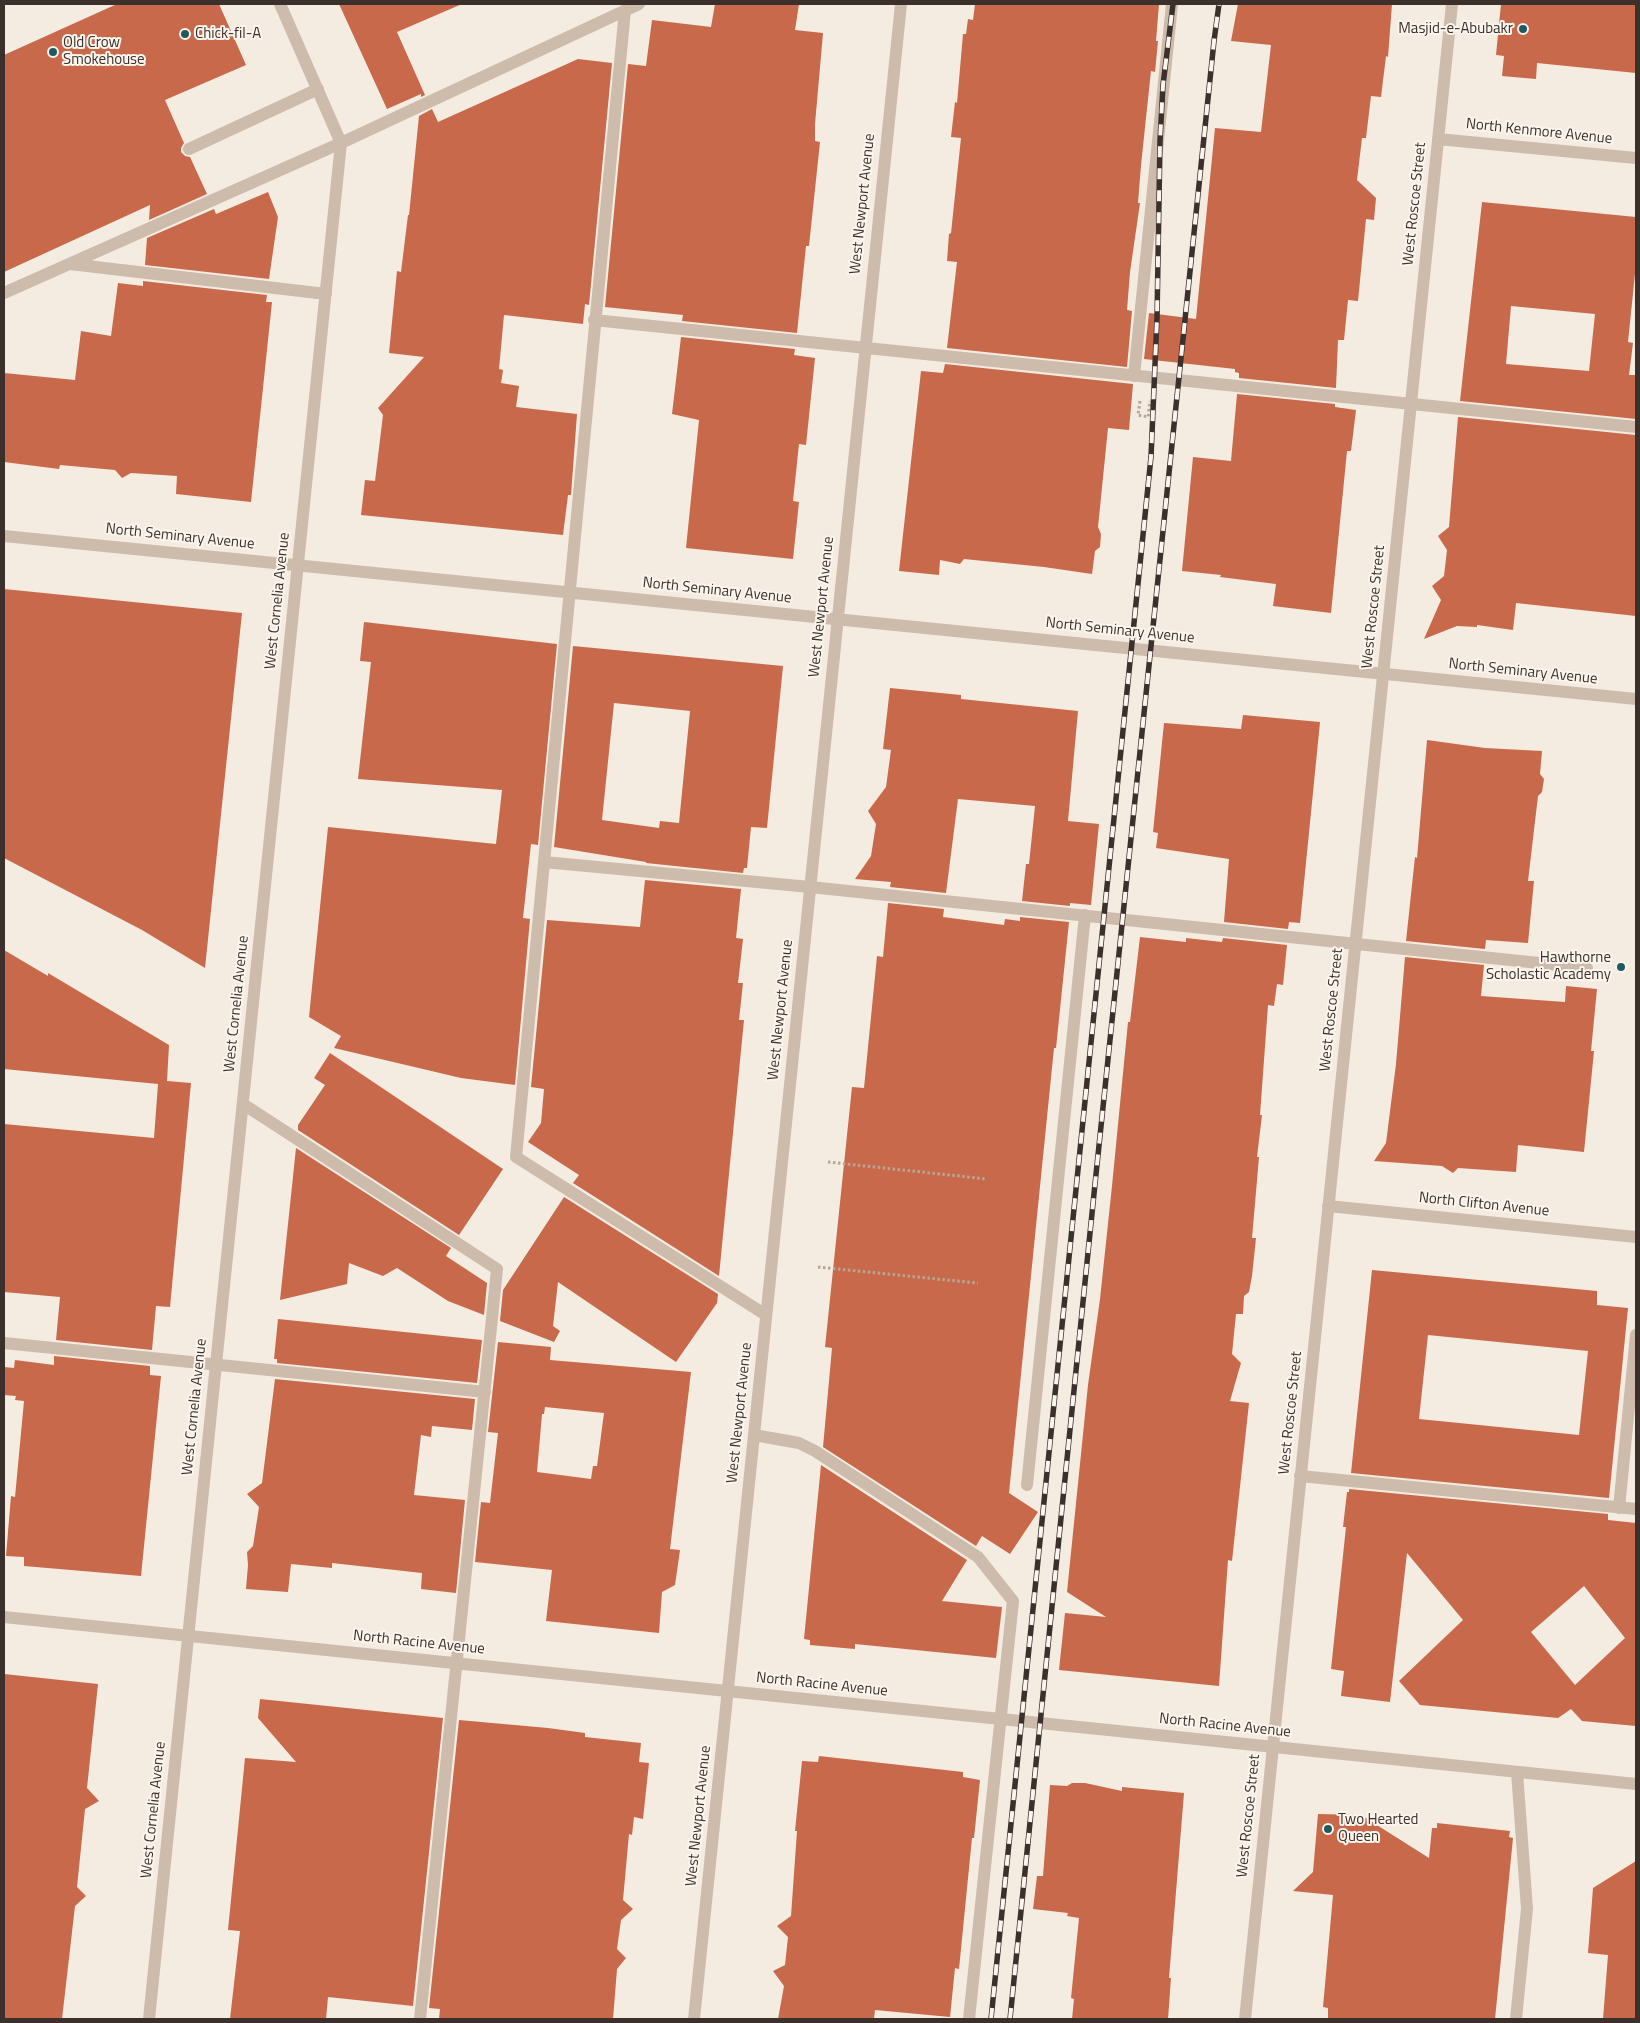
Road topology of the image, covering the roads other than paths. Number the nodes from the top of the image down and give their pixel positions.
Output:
1 (280, 4) edge
2 (639, 4) edge
3 (900, 4) edge
4 (1172, 4) edge
5 (1452, 4) edge
6 (625, 10) junction
7 (318, 89) junction
8 (1438, 138) junction
9 (341, 143) junction
10 (189, 149) dead end
11 (1636, 158) edge
12 (70, 264) junction
13 (4, 294) edge
14 (326, 294) junction
15 (594, 320) junction
16 (865, 348) junction
17 (1134, 376) junction
18 (1411, 404) junction
19 (1636, 427) edge
20 (4, 536) edge
21 (298, 565) junction
22 (570, 593) junction
23 (838, 619) junction
24 (1383, 674) junction
25 (1636, 699) edge
26 (544, 862) junction
27 (810, 887) junction
28 (1085, 915) junction
29 (1356, 943) junction
30 (1587, 968) dead end
31 (243, 1104) junction
32 (1328, 1206) junction
33 (1636, 1236) edge
34 (766, 1314) junction
35 (1636, 1335) edge
36 (4, 1343) edge
37 (216, 1365) junction
38 (485, 1392) junction
39 (754, 1435) junction
40 (1300, 1476) junction
41 (1027, 1485) dead end
42 (1619, 1508) junction
43 (1636, 1509) edge
44 (4, 1617) edge
45 (188, 1636) junction
46 (457, 1663) junction
47 (728, 1691) junction
48 (1000, 1719) junction
49 (1272, 1747) junction
50 (1517, 1772) junction
51 (1636, 1784) edge
52 (149, 2019) edge
53 (420, 2019) edge
54 (694, 2019) edge
55 (969, 2019) edge
56 (1245, 2019) edge
57 (1516, 2019) edge

1 - 7 street, West Cornelia Avenue
2 - 6 street
3 - 16 street, West Newport Avenue
4 - 17 street
5 - 8 street, West Roscoe Street
6 - 9 street
6 - 15 street
7 - 9 street, West Cornelia Avenue
7 - 10 street
8 - 11 street, North Kenmore Avenue
8 - 18 street, West Roscoe Street
9 - 12 street
9 - 14 street, West Cornelia Avenue
12 - 13 street
12 - 14 street
14 - 21 street, West Cornelia Avenue
15 - 16 street
15 - 22 street
16 - 17 street
16 - 23 street, West Newport Avenue
17 - 18 street
18 - 19 street
18 - 24 street, West Roscoe Street
20 - 21 street, North Seminary Avenue
21 - 22 street, North Seminary Avenue
21 - 31 street, West Cornelia Avenue
22 - 23 street, North Seminary Avenue
22 - 26 street
23 - 24 street, North Seminary Avenue
23 - 27 street, West Newport Avenue
24 - 25 street, North Seminary Avenue
24 - 29 street, West Roscoe Street
26 - 27 street
26 - 34 street
27 - 28 street
27 - 34 street, West Newport Avenue
28 - 29 street
28 - 41 street
29 - 30 street
29 - 32 street, West Roscoe Street
31 - 37 street, West Cornelia Avenue
31 - 38 street
32 - 33 street, North Clifton Avenue
32 - 40 street, West Roscoe Street
34 - 39 street, West Newport Avenue
35 - 42 street
36 - 37 street
37 - 38 street
37 - 45 street, West Cornelia Avenue
38 - 46 street
39 - 47 street, West Newport Avenue
39 - 48 street
40 - 42 street
40 - 49 street, West Roscoe Street
42 - 43 street
44 - 45 street, North Racine Avenue
45 - 46 street, North Racine Avenue
45 - 52 street, West Cornelia Avenue
46 - 47 street, North Racine Avenue
46 - 53 street
47 - 48 street, North Racine Avenue
47 - 54 street, West Newport Avenue
48 - 49 street, North Racine Avenue
48 - 55 street
49 - 50 street, North Racine Avenue
49 - 56 street, West Roscoe Street
50 - 51 street, North Racine Avenue
50 - 57 street

